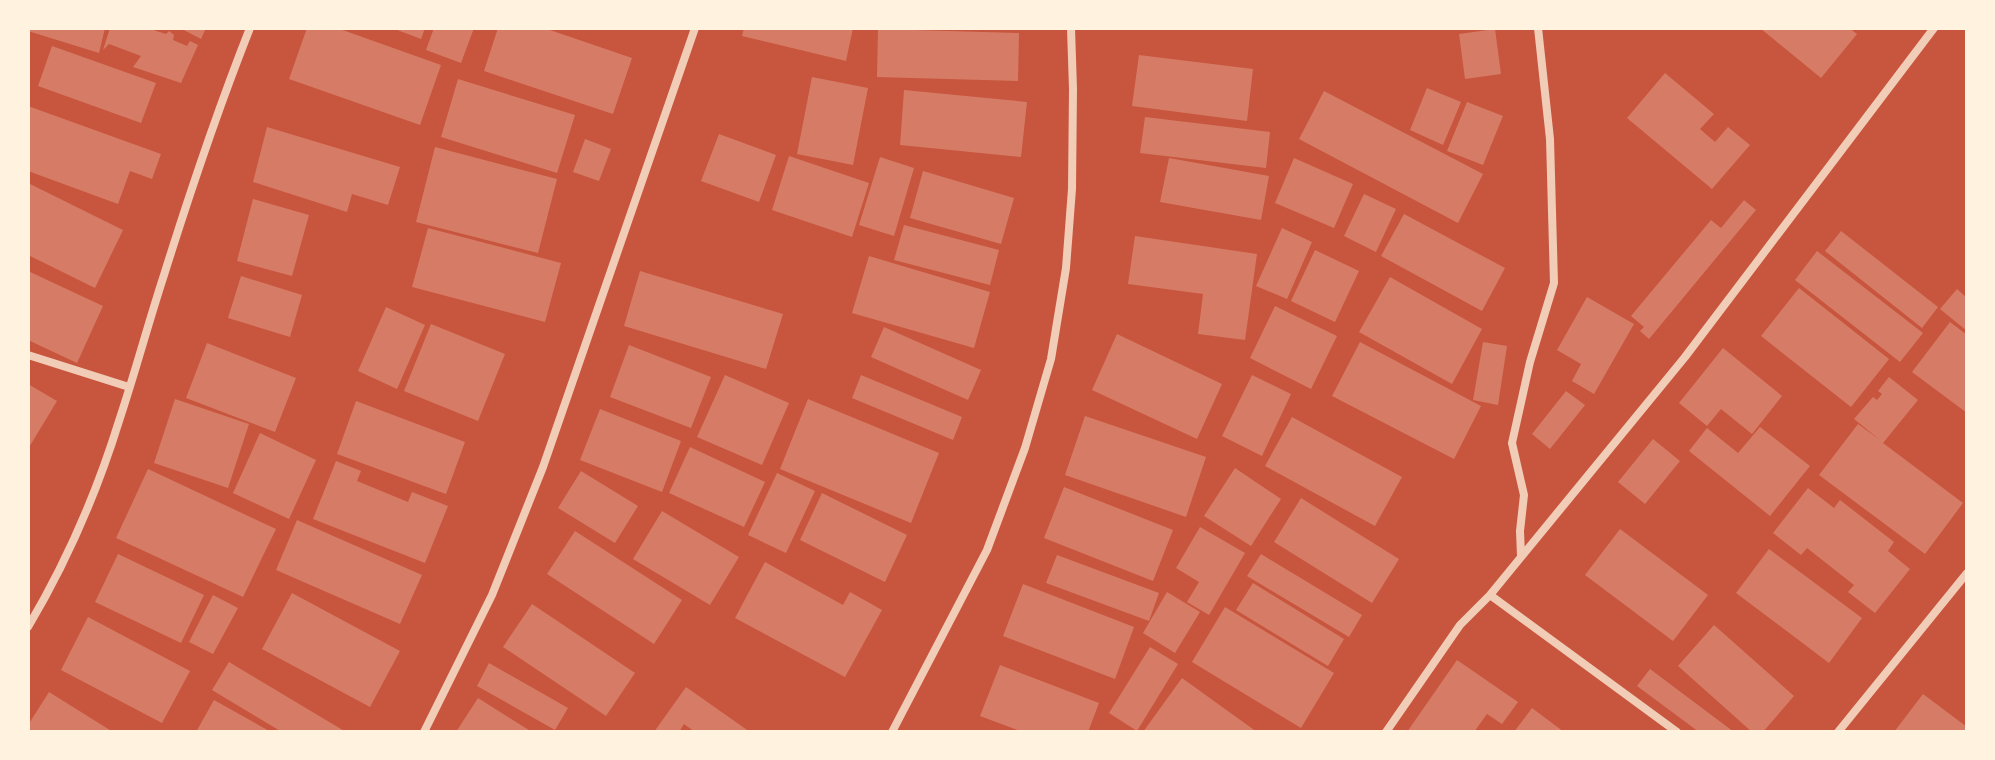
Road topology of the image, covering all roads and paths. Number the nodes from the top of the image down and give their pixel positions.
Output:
1 (250, 28) edge
2 (695, 28) edge
3 (1071, 28) edge
4 (1538, 28) edge
5 (1934, 28) edge
6 (28, 355) edge
7 (129, 387) junction
8 (1521, 556) junction
9 (1967, 573) edge
10 (1490, 595) junction
11 (28, 627) edge
12 (895, 731) edge
13 (424, 732) edge
14 (1386, 732) edge
15 (1677, 732) edge
16 (1838, 732) edge

1 - 7 street
2 - 13 street
3 - 12 street
4 - 8 street
5 - 8 street
6 - 7 street
7 - 11 street
8 - 10 street
9 - 16 street
10 - 14 street
10 - 15 street

